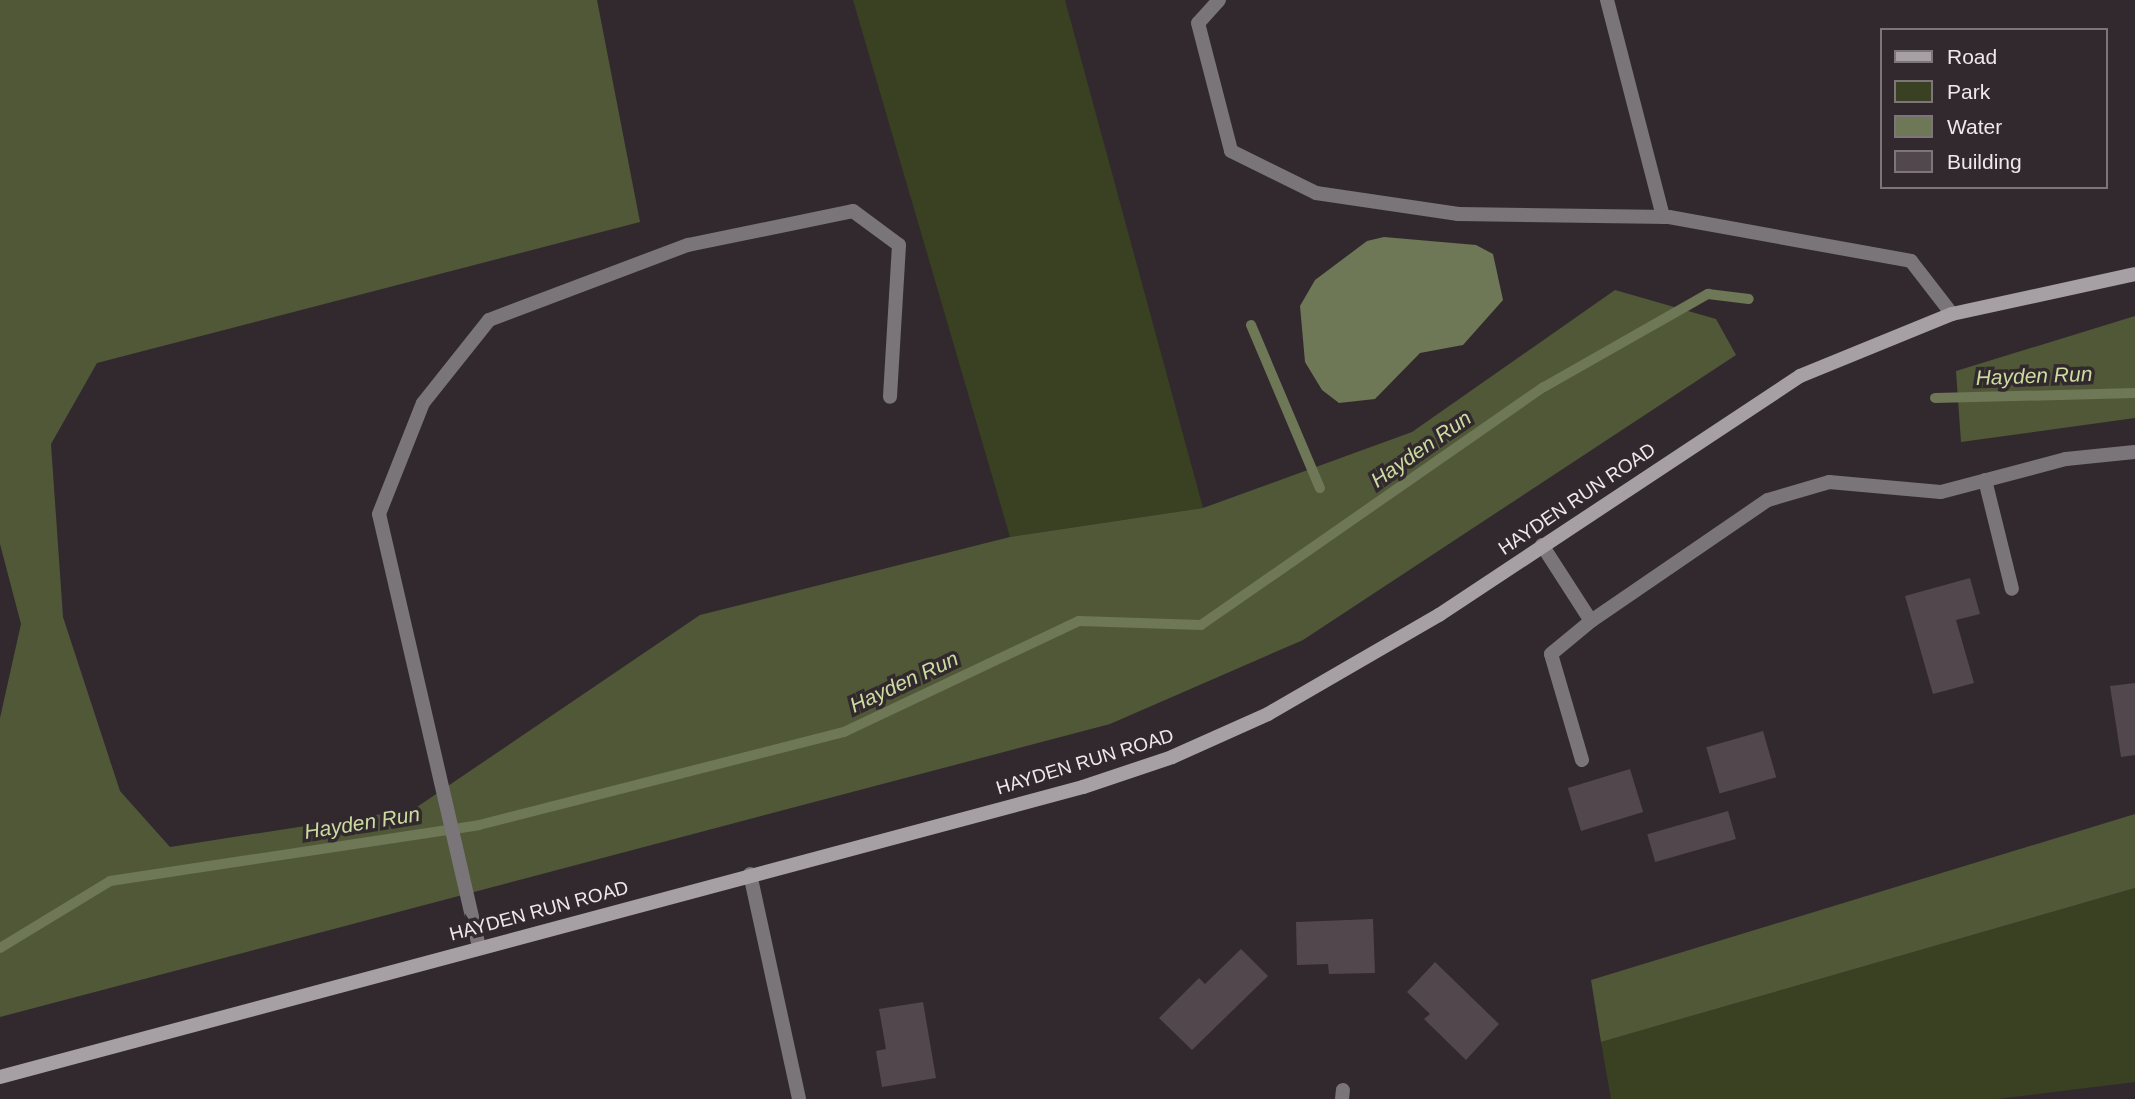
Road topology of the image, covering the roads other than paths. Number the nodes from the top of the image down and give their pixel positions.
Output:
1 (1219, 0) edge
2 (1607, 0) edge
3 (1662, 217) junction
4 (2135, 274) edge
5 (1952, 314) junction
6 (890, 397) dead end
7 (2135, 452) edge
8 (1985, 480) junction
9 (1542, 545) junction
10 (2012, 589) dead end
11 (1591, 621) junction
12 (1582, 760) dead end
13 (750, 874) junction
14 (479, 947) junction
15 (0, 1077) edge
16 (799, 1099) edge

1 - 3 street
2 - 3 street
3 - 5 street
4 - 5 main road, HAYDEN RUN ROAD
5 - 9 main road, HAYDEN RUN ROAD
6 - 14 street
7 - 8 street
8 - 10 street
8 - 11 street
9 - 11 street
9 - 13 main road, HAYDEN RUN ROAD
11 - 12 street
13 - 14 main road, HAYDEN RUN ROAD
13 - 16 street
14 - 15 main road, HAYDEN RUN ROAD

